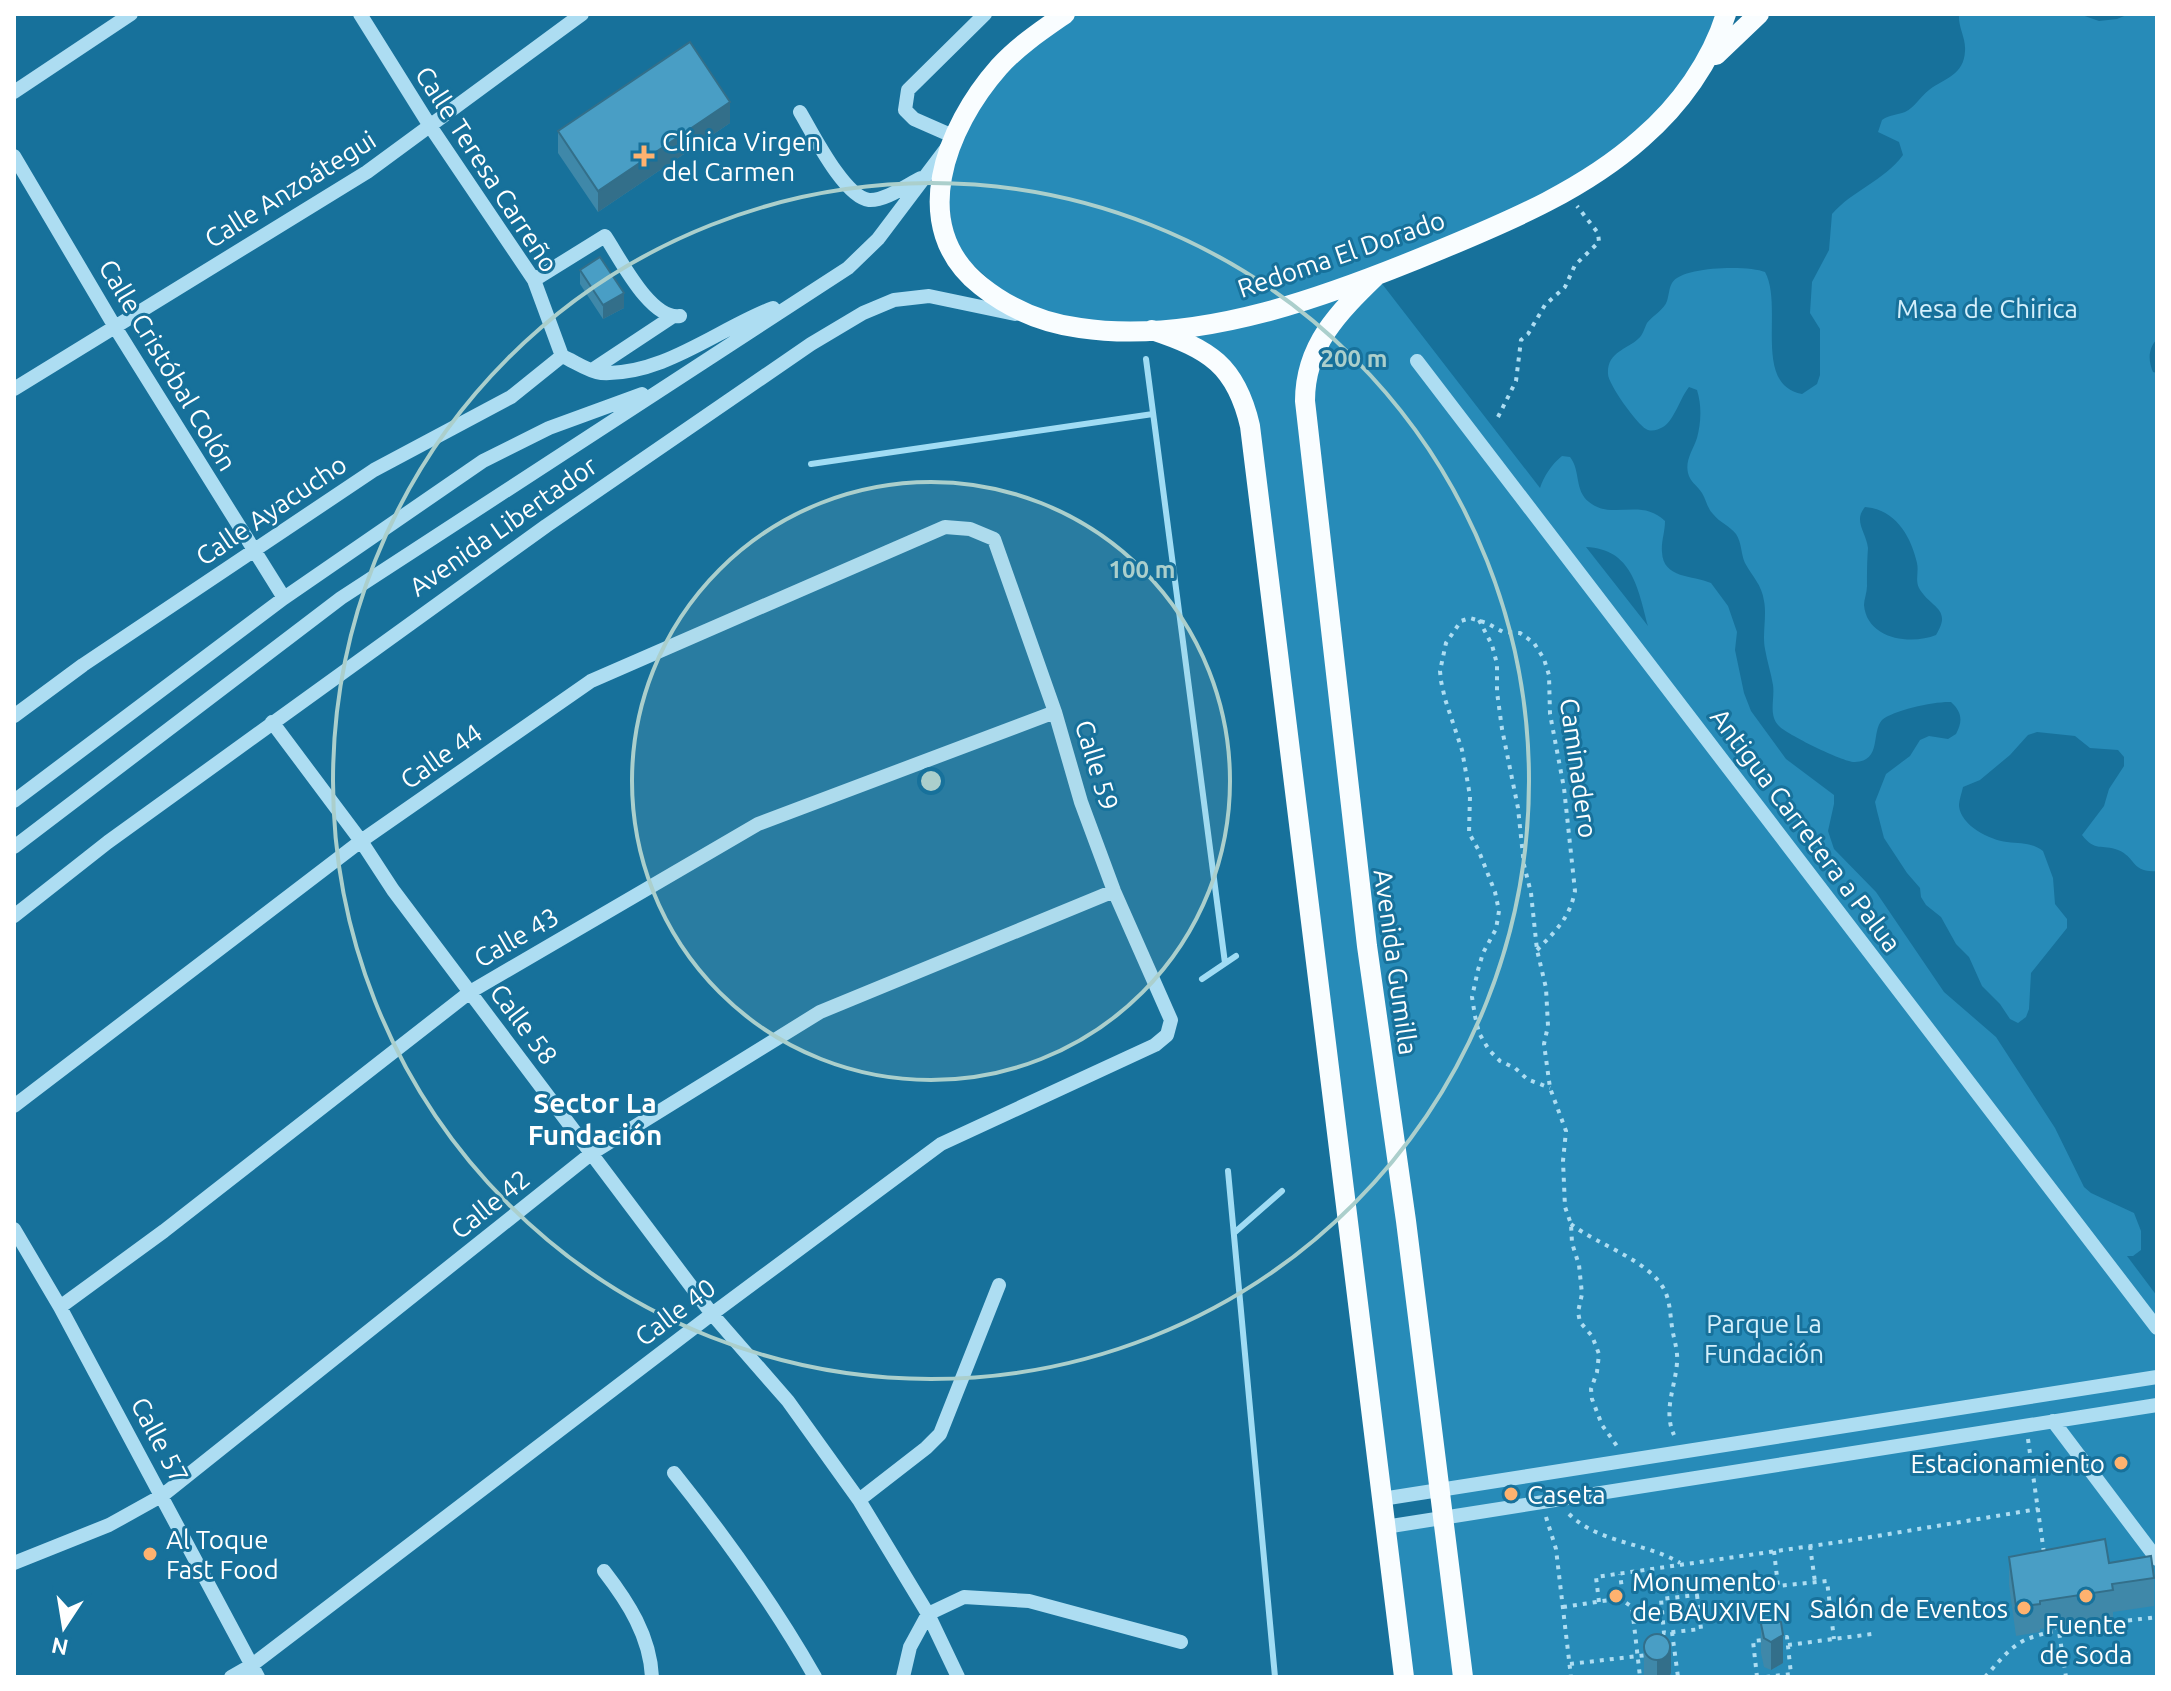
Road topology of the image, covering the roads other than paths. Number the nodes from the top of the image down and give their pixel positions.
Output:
1 (131, 14) edge
2 (360, 14) edge
3 (582, 14) edge
4 (985, 14) edge
5 (1040, 14) edge
6 (1065, 14) edge
7 (1726, 14) edge
8 (1759, 14) edge
9 (1028, 42) junction
10 (1688, 89) junction
11 (14, 92) edge
12 (800, 112) dead end
13 (430, 126) junction
14 (955, 137) junction
15 (14, 156) edge
16 (925, 175) junction
17 (1376, 276) junction
18 (534, 280) junction
19 (800, 298) junction
20 (1064, 326) junction
21 (115, 327) junction
22 (1152, 330) junction
23 (562, 356) junction
24 (1417, 361) dead end
25 (592, 370) junction
26 (661, 387) junction
27 (14, 389) edge
28 (945, 527) joint
29 (254, 550) junction
30 (284, 598) junction
31 (1055, 712) junction
32 (14, 716) edge
33 (272, 722) junction
34 (14, 801) edge
35 (361, 841) junction
36 (14, 847) edge
37 (1114, 891) junction
38 (14, 916) edge
39 (470, 992) junction
40 (1155, 1045) joint
41 (14, 1106) edge
42 (592, 1153) junction
43 (14, 1229) edge
44 (999, 1285) dead end
45 (60, 1307) junction
46 (712, 1314) junction
47 (2157, 1328) edge
48 (2157, 1377) edge
49 (2157, 1405) edge
50 (2053, 1421) junction
51 (674, 1473) dead end
52 (1440, 1490) junction
53 (163, 1495) junction
54 (1382, 1499) junction
55 (859, 1500) junction
56 (1443, 1518) junction
57 (1385, 1527) junction
58 (2157, 1559) edge
59 (14, 1563) edge
60 (604, 1571) dead end
61 (928, 1614) junction
62 (1181, 1642) dead end
63 (255, 1671) edge
64 (221, 1677) edge
65 (231, 1677) edge
66 (652, 1677) edge
67 (815, 1677) edge
68 (903, 1677) edge
69 (958, 1677) edge
70 (1404, 1677) edge
71 (1463, 1677) edge

1 - 11 street
2 - 13 street, Calle Teresa Carreño
3 - 13 street, Calle Anzoátegui
4 - 14 street
5 - 9 main road
6 - 9 main road, Redoma El Dorado
7 - 10 main road, Redoma El Dorado
8 - 10 main road
9 - 14 main road, Redoma El Dorado
10 - 17 main road, Redoma El Dorado
12 - 16 street
13 - 18 street, Calle Teresa Carreño
13 - 21 street, Calle Anzoátegui
14 - 16 street, Avenida Libertador
14 - 20 main road, Redoma El Dorado
15 - 21 street, Calle Cristóbal Colón
16 - 19 street, Avenida Libertador
17 - 22 main road, Redoma El Dorado
17 - 52 main road, Avenida Gumilla
18 - 23 street, Calle Teresa Carreño
18 - 25 street
19 - 25 street
19 - 26 street, Avenida Libertador
20 - 22 main road, Redoma El Dorado
20 - 33 street, Avenida Libertador
21 - 27 street, Calle Anzoátegui
21 - 29 street, Calle Cristóbal Colón
22 - 54 main road
23 - 25 street
23 - 29 street, Calle Ayacucho
24 - 47 street, Antigua Carretera a Palua
26 - 30 street, Avenida Libertador
26 - 36 street, Avenida Libertador
28 - 31 street, Calle 59
28 - 35 street, Calle 44
29 - 30 street, Calle Cristóbal Colón
29 - 32 street, Calle Ayacucho
30 - 34 street, Avenida Libertador
31 - 37 street, Calle 59
31 - 39 street, Calle 43
33 - 35 street, Calle 58
33 - 38 street, Avenida Libertador
35 - 39 street, Calle 58
35 - 41 street, Calle 44
37 - 40 street, Calle 59
37 - 42 street, Calle 42
39 - 42 street, Calle 58
39 - 45 street, Calle 43
40 - 46 street, Calle 40
42 - 46 street, Calle 58
42 - 53 street, Calle 42
43 - 45 street, Calle 57
44 - 55 street
45 - 53 street, Calle 57
46 - 55 street, Calle 58
46 - 63 street, Calle 40
48 - 52 street
49 - 50 street
50 - 56 street
50 - 58 street
51 - 67 street
52 - 54 street
52 - 56 main road, Avenida Gumilla
53 - 59 street, Calle 42
53 - 63 street, Calle 57
54 - 57 main road
55 - 61 street, Calle 58
56 - 57 street
56 - 71 main road, Avenida Gumilla
57 - 70 main road
60 - 66 street
61 - 62 street
61 - 68 street
61 - 69 street, Calle 58
63 - 64 street
63 - 65 street

